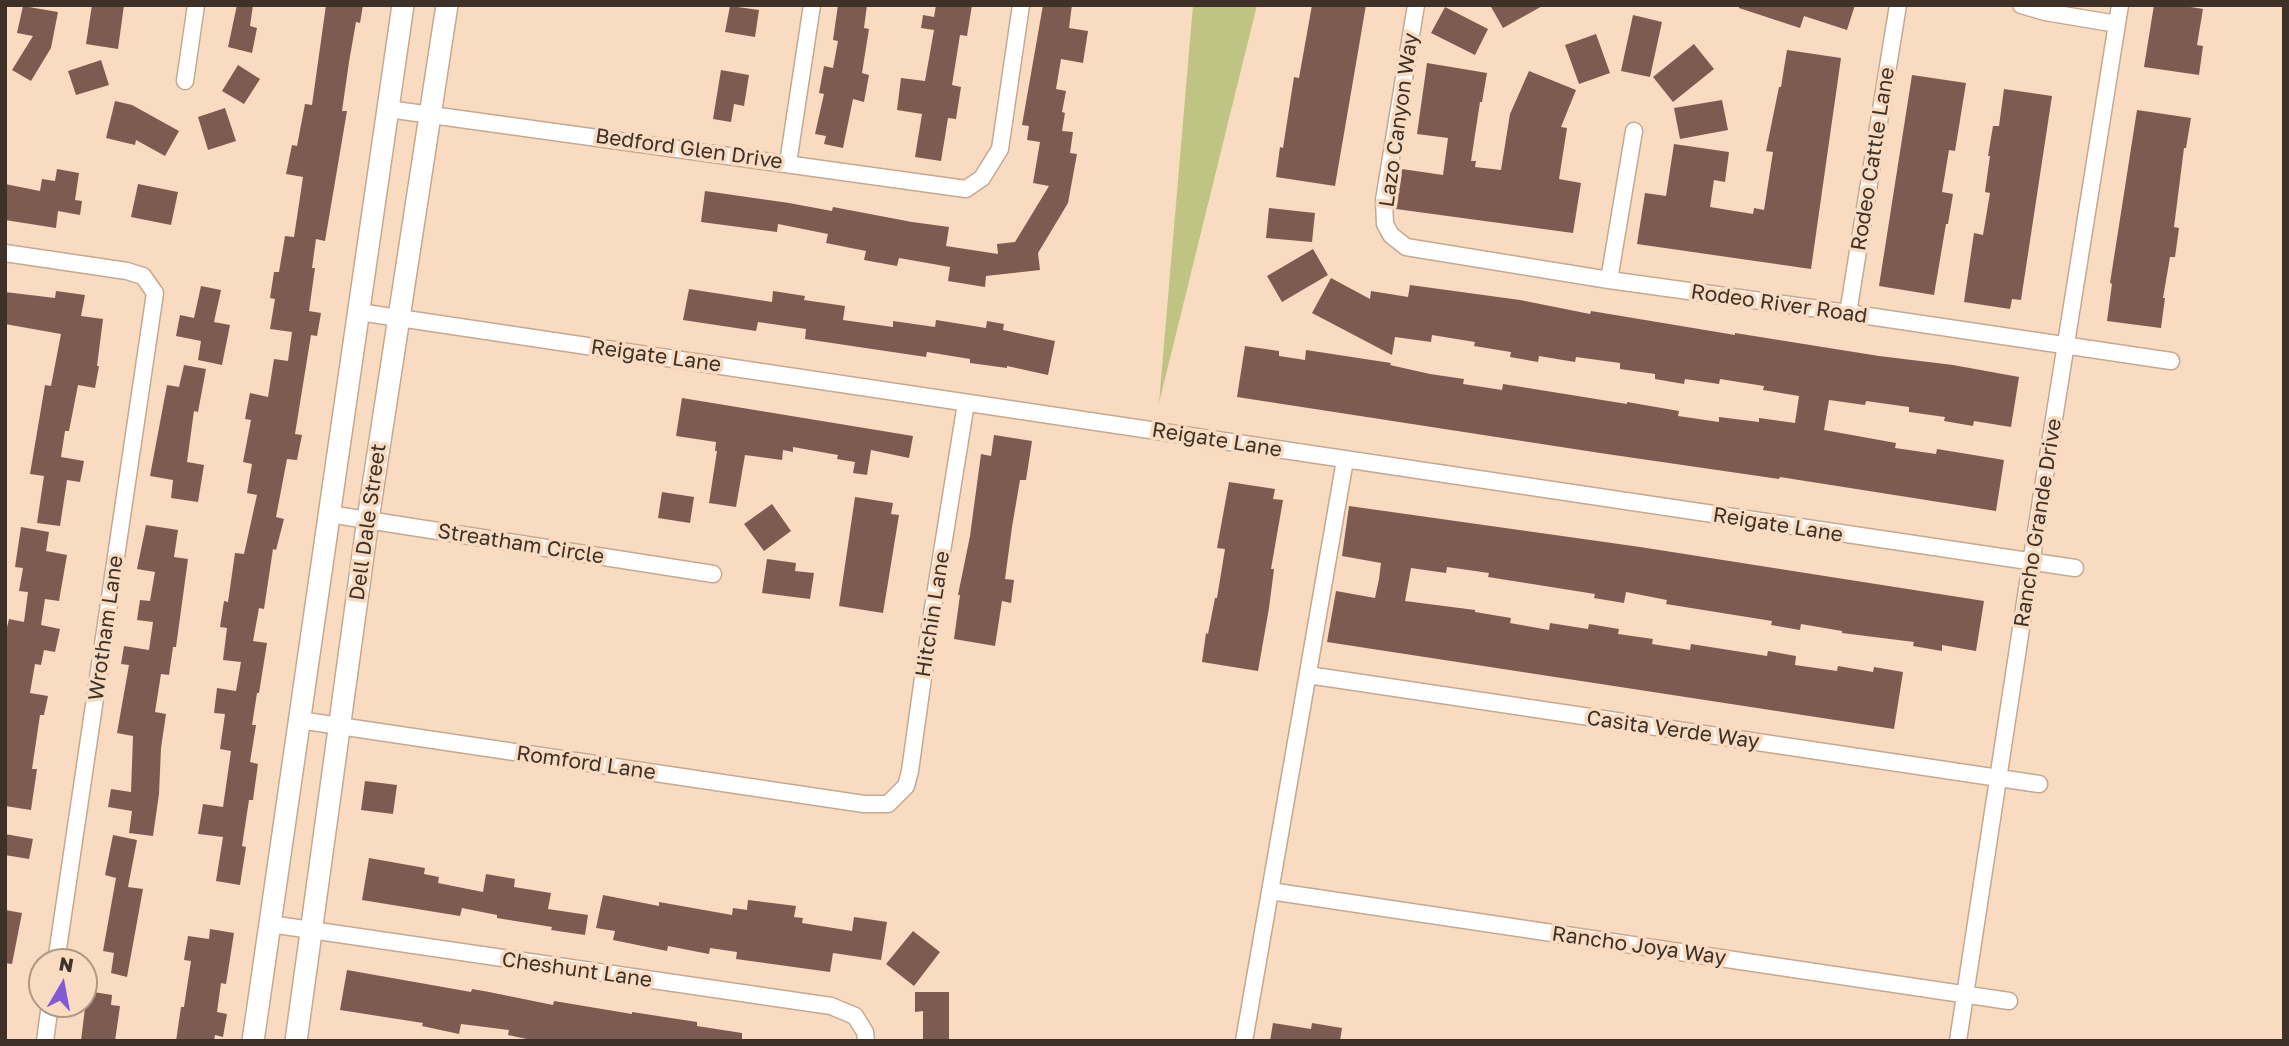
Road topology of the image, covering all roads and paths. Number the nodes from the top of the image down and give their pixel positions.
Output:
1 (196, 5) edge
2 (403, 5) edge
3 (447, 5) edge
4 (812, 5) edge
5 (1021, 5) edge
6 (1416, 5) edge
7 (1898, 5) edge
8 (2021, 5) edge
9 (2120, 5) edge
10 (2117, 24) junction
11 (185, 80) dead end
12 (388, 108) junction
13 (432, 114) junction
14 (1634, 131) dead end
15 (788, 163) junction
16 (1391, 234) joint
17 (5, 253) edge
18 (1609, 280) junction
19 (359, 312) junction
20 (1848, 313) junction
21 (400, 318) junction
22 (2066, 345) junction
23 (2171, 361) dead end
24 (966, 403) junction
25 (1345, 460) junction
26 (330, 513) junction
27 (368, 519) junction
28 (2031, 563) junction
29 (2075, 568) dead end
30 (713, 574) dead end
31 (1307, 675) junction
32 (299, 720) junction
33 (339, 727) junction
34 (1998, 778) junction
35 (2039, 784) dead end
36 (873, 804) joint
37 (1270, 891) junction
38 (270, 924) junction
39 (311, 931) junction
40 (58, 948) edge
41 (1965, 995) junction
42 (2009, 1001) dead end
43 (48, 1018) edge
44 (45, 1041) edge
45 (253, 1041) edge
46 (296, 1041) edge
47 (866, 1041) edge
48 (1244, 1041) edge
49 (1958, 1041) edge

1 - 11 street
2 - 12 main road, Dell Dale Street
3 - 13 main road, Dell Dale Street
4 - 15 street
5 - 15 street, Bedford Glen Drive
6 - 16 street, Lazo Canyon Way
7 - 20 street, Rodeo Cattle Lane
8 - 10 street
9 - 10 street, Rancho Grande Drive
10 - 22 street, Rancho Grande Drive
12 - 13 street, Bedford Glen Drive
12 - 19 main road, Dell Dale Street
13 - 15 street, Bedford Glen Drive
13 - 21 main road, Dell Dale Street
14 - 18 street
16 - 18 street, Rodeo River Road
17 - 40 street, Wrotham Lane
18 - 20 street, Rodeo River Road
19 - 21 street, Reigate Lane
19 - 26 main road, Dell Dale Street
20 - 22 street, Rodeo River Road
21 - 24 street, Reigate Lane
21 - 27 main road, Dell Dale Street
22 - 23 street, Rodeo River Road
22 - 28 street, Rancho Grande Drive
24 - 25 street, Reigate Lane
24 - 36 street, Hitchin Lane
25 - 28 street, Reigate Lane
25 - 31 street
26 - 27 street, Streatham Circle
26 - 32 main road, Dell Dale Street
27 - 30 street, Streatham Circle
27 - 33 main road, Dell Dale Street
28 - 29 street, Reigate Lane
28 - 34 street, Rancho Grande Drive
31 - 34 street, Casita Verde Way
31 - 37 street
32 - 33 street, Romford Lane
32 - 38 main road, Dell Dale Street
33 - 36 street, Romford Lane
33 - 39 main road, Dell Dale Street
34 - 35 street, Casita Verde Way
34 - 41 street, Rancho Grande Drive
37 - 41 street, Rancho Joya Way
37 - 48 street
38 - 39 street, Cheshunt Lane
38 - 45 main road, Dell Dale Street
39 - 46 main road, Dell Dale Street
39 - 47 street, Cheshunt Lane
41 - 42 street, Rancho Joya Way
41 - 49 street, Rancho Grande Drive
43 - 44 street

